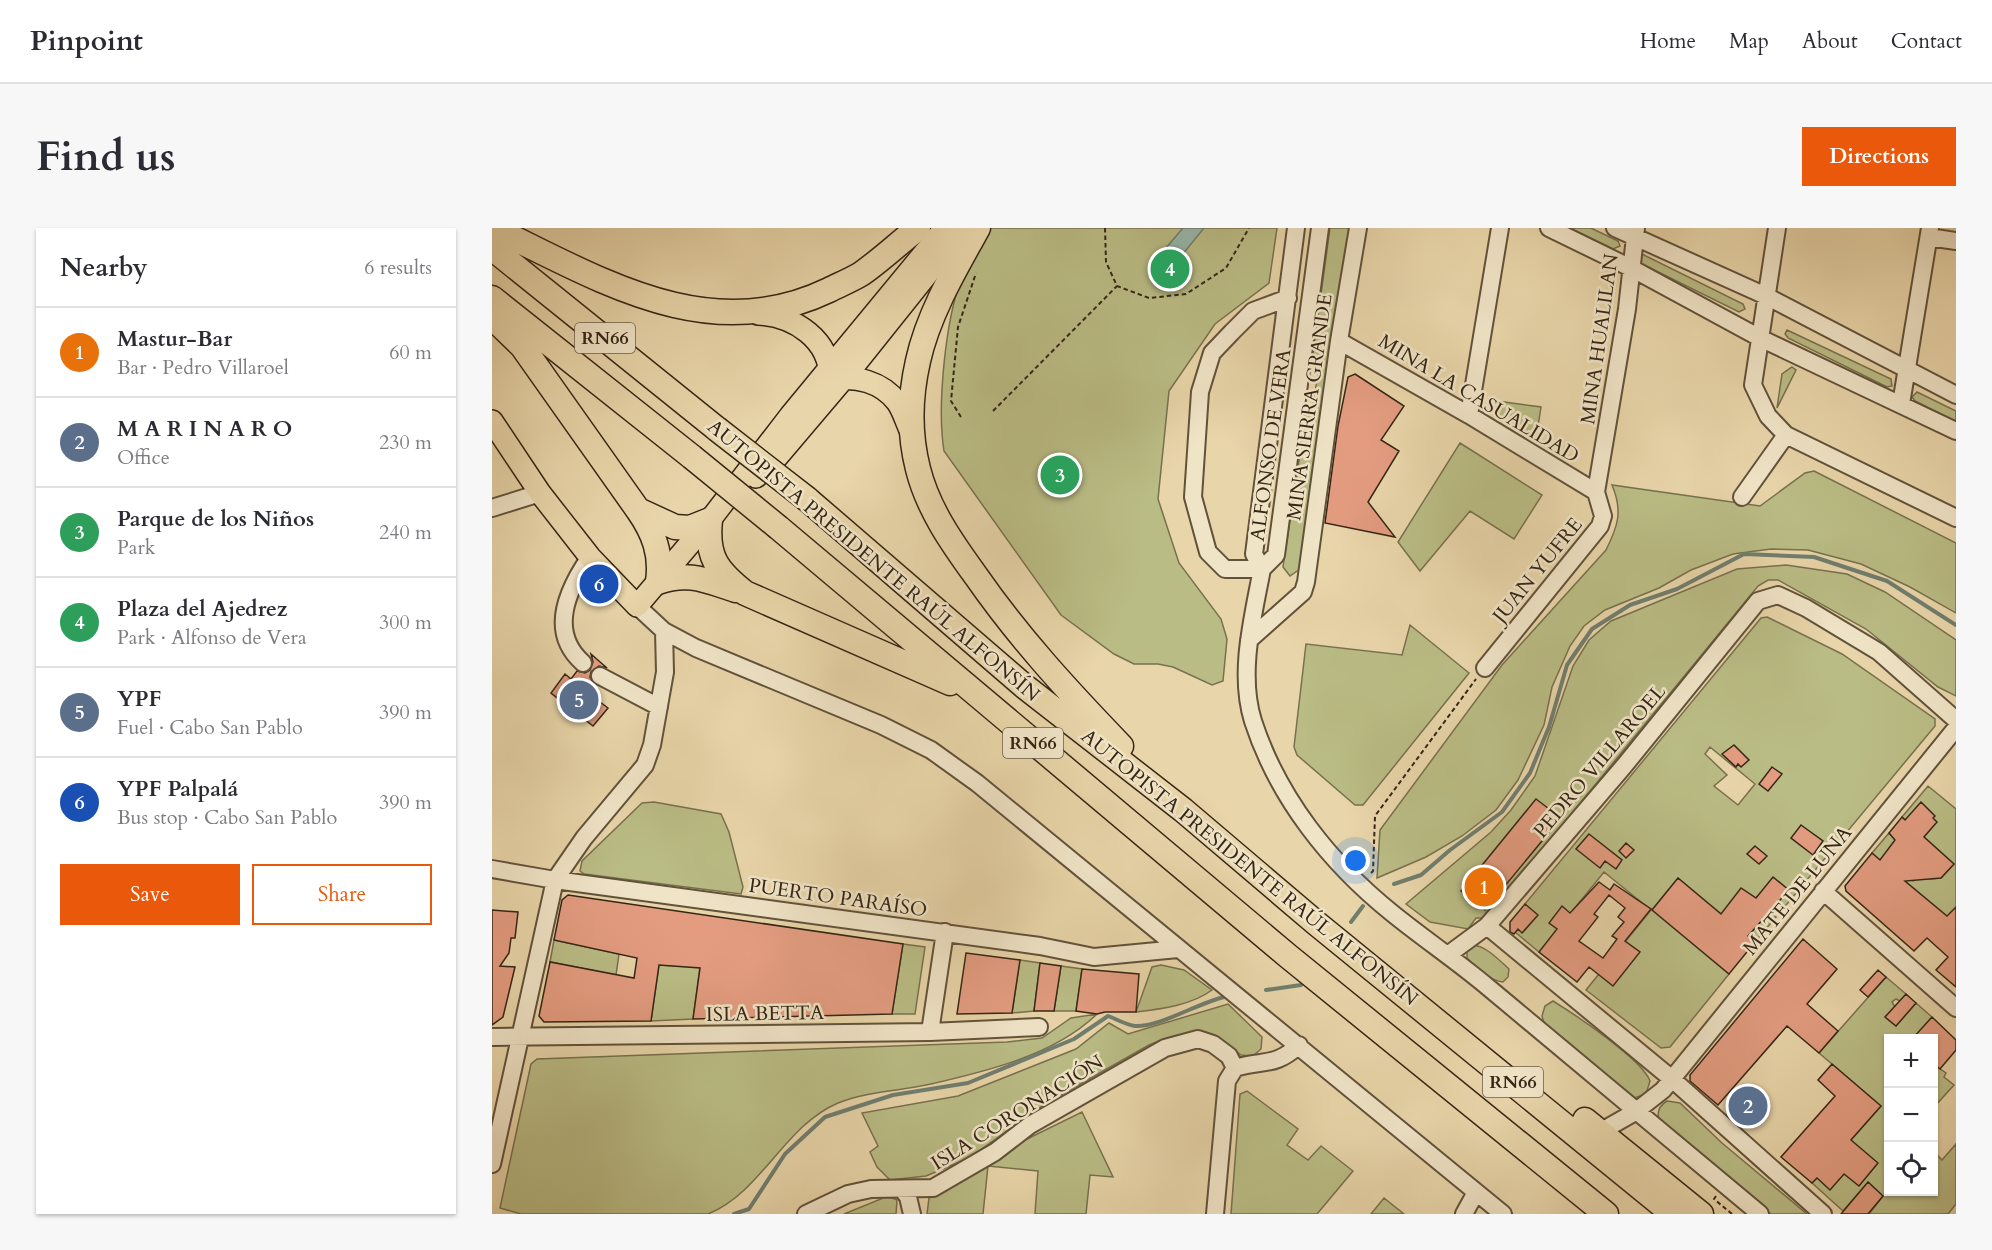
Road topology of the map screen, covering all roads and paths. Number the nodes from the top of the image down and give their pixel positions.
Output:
1 (493, 228) edge
2 (918, 228) edge
3 (945, 228) edge
4 (964, 228) edge
5 (978, 228) edge
6 (1105, 228) edge
7 (1249, 228) edge
8 (1296, 228) edge
9 (1320, 228) edge
10 (1358, 228) edge
11 (1500, 228) edge
12 (1549, 228) edge
13 (1615, 228) edge
14 (1778, 228) edge
15 (1929, 232) edge
16 (1635, 233) edge
17 (1956, 241) edge
18 (492, 248) edge
19 (1631, 268) junction
20 (976, 272) dead end
21 (1117, 286) junction
22 (1766, 296) junction
23 (492, 298) edge
24 (1288, 298) junction
25 (754, 314) junction
26 (492, 316) edge
27 (1760, 338) junction
28 (1339, 340) junction
29 (1908, 368) junction
30 (829, 382) junction
31 (1956, 395) edge
32 (1902, 404) junction
33 (993, 411) dead end
34 (1469, 414) junction
35 (961, 417) dead end
36 (492, 421) edge
37 (1956, 431) edge
38 (911, 432) junction
39 (1786, 435) junction
40 (1596, 492) junction
41 (540, 494) junction
42 (1742, 497) dead end
43 (492, 508) edge
44 (638, 510) junction
45 (1956, 518) edge
46 (710, 520) junction
47 (590, 557) junction
48 (1262, 569) junction
49 (658, 582) junction
50 (745, 593) junction
51 (637, 606) junction
52 (664, 631) junction
53 (1249, 640) junction
54 (583, 663) dead end
55 (1485, 668) joint
56 (600, 676) dead end
57 (974, 694) junction
58 (659, 707) junction
59 (1956, 720) edge
60 (1956, 728) edge
61 (1183, 810) junction
62 (492, 869) edge
63 (555, 880) junction
64 (1360, 883) junction
65 (1823, 891) junction
66 (1487, 926) junction
67 (945, 932) junction
68 (1178, 949) junction
69 (1449, 954) junction
70 (1956, 1008) edge
71 (1430, 1013) junction
72 (1039, 1027) dead end
73 (930, 1032) junction
74 (492, 1037) edge
75 (520, 1037) junction
76 (1299, 1045) junction
77 (1235, 1068) junction
78 (1672, 1079) junction
79 (1635, 1112) junction
80 (1600, 1132) junction
81 (492, 1164) edge
82 (902, 1189) junction
83 (1476, 1192) junction
84 (806, 1214) edge
85 (912, 1214) edge
86 (1215, 1214) edge
87 (1464, 1214) edge
88 (1503, 1214) edge
89 (1606, 1214) edge
90 (1673, 1214) edge
91 (1701, 1214) edge
92 (1760, 1214) edge
93 (1823, 1214) edge

1 - 25 highway
2 - 25 highway
3 - 30 main road
4 - 30 main road
5 - 38 highway
6 - 21 path
7 - 21 path
8 - 24 street, ALFONSO DE VERA
9 - 48 street, ALFONSO DE VERA
10 - 28 street, MINA SIERRA GRANDE
11 - 34 street
12 - 19 street
13 - 16 street
14 - 22 street
15 - 17 street
15 - 29 street
16 - 19 street, MINA HUALILAN
16 - 22 street
18 - 61 highway, AUTOPISTA PRESIDENTE RAÚL ALFONSÍN / RN66, bridge
19 - 27 street
19 - 40 street, MINA HUALILAN
20 - 35 path
21 - 33 path
22 - 27 street
22 - 29 street
23 - 57 highway, AUTOPISTA PRESIDENTE RAÚL ALFONSÍN / RN66, bridge
24 - 48 street, ALFONSO DE VERA
24 - 48 street
25 - 30 main road
26 - 44 highway
27 - 32 street
27 - 39 street
28 - 34 street, MINA LA CASUALIDAD
28 - 53 street, MINA SIERRA GRANDE
29 - 31 street
29 - 32 street
30 - 38 main road
30 - 46 main road
32 - 37 street
34 - 40 street, MINA LA CASUALIDAD
36 - 41 main road
38 - 61 highway
39 - 42 street
39 - 45 street
40 - 55 street, JUAN YUFRE
41 - 43 street
41 - 47 main road
44 - 46 highway
44 - 49 highway
46 - 49 main road
46 - 50 highway
47 - 51 main road
47 - 54 street
48 - 53 street
49 - 50 highway
49 - 51 main road
50 - 57 highway
51 - 52 street
52 - 58 street
52 - 68 street
53 - 64 street
55 - 64 path
56 - 58 street
57 - 89 highway, AUTOPISTA PRESIDENTE RAÚL ALFONSÍN / RN66
58 - 63 street
59 - 66 street, PEDRO VILLAROEL
60 - 65 street, MATE DE LUNA
61 - 71 highway, AUTOPISTA PRESIDENTE RAÚL ALFONSÍN / RN66
62 - 63 street, PUERTO PARAÍSO
63 - 67 street, PUERTO PARAÍSO
63 - 75 street
64 - 69 street
65 - 70 street
65 - 78 street, MATE DE LUNA
66 - 69 street, PEDRO VILLAROEL
66 - 78 street
67 - 68 street, PUERTO PARAÍSO
67 - 73 street
68 - 76 street
69 - 79 street
71 - 80 highway
71 - 90 highway, AUTOPISTA PRESIDENTE RAÚL ALFONSÍN / RN66
72 - 73 street, ISLA BETTA
73 - 75 street, ISLA BETTA
74 - 75 street, ISLA BETTA
75 - 81 street
76 - 77 street
76 - 83 street
77 - 82 street, ISLA CORONACIÓN
77 - 86 street
78 - 79 street, MATE DE LUNA
78 - 93 street
79 - 80 street, MATE DE LUNA
79 - 92 street
80 - 91 highway
82 - 84 street, ISLA CORONACIÓN
82 - 85 street
83 - 87 street
83 - 88 street

